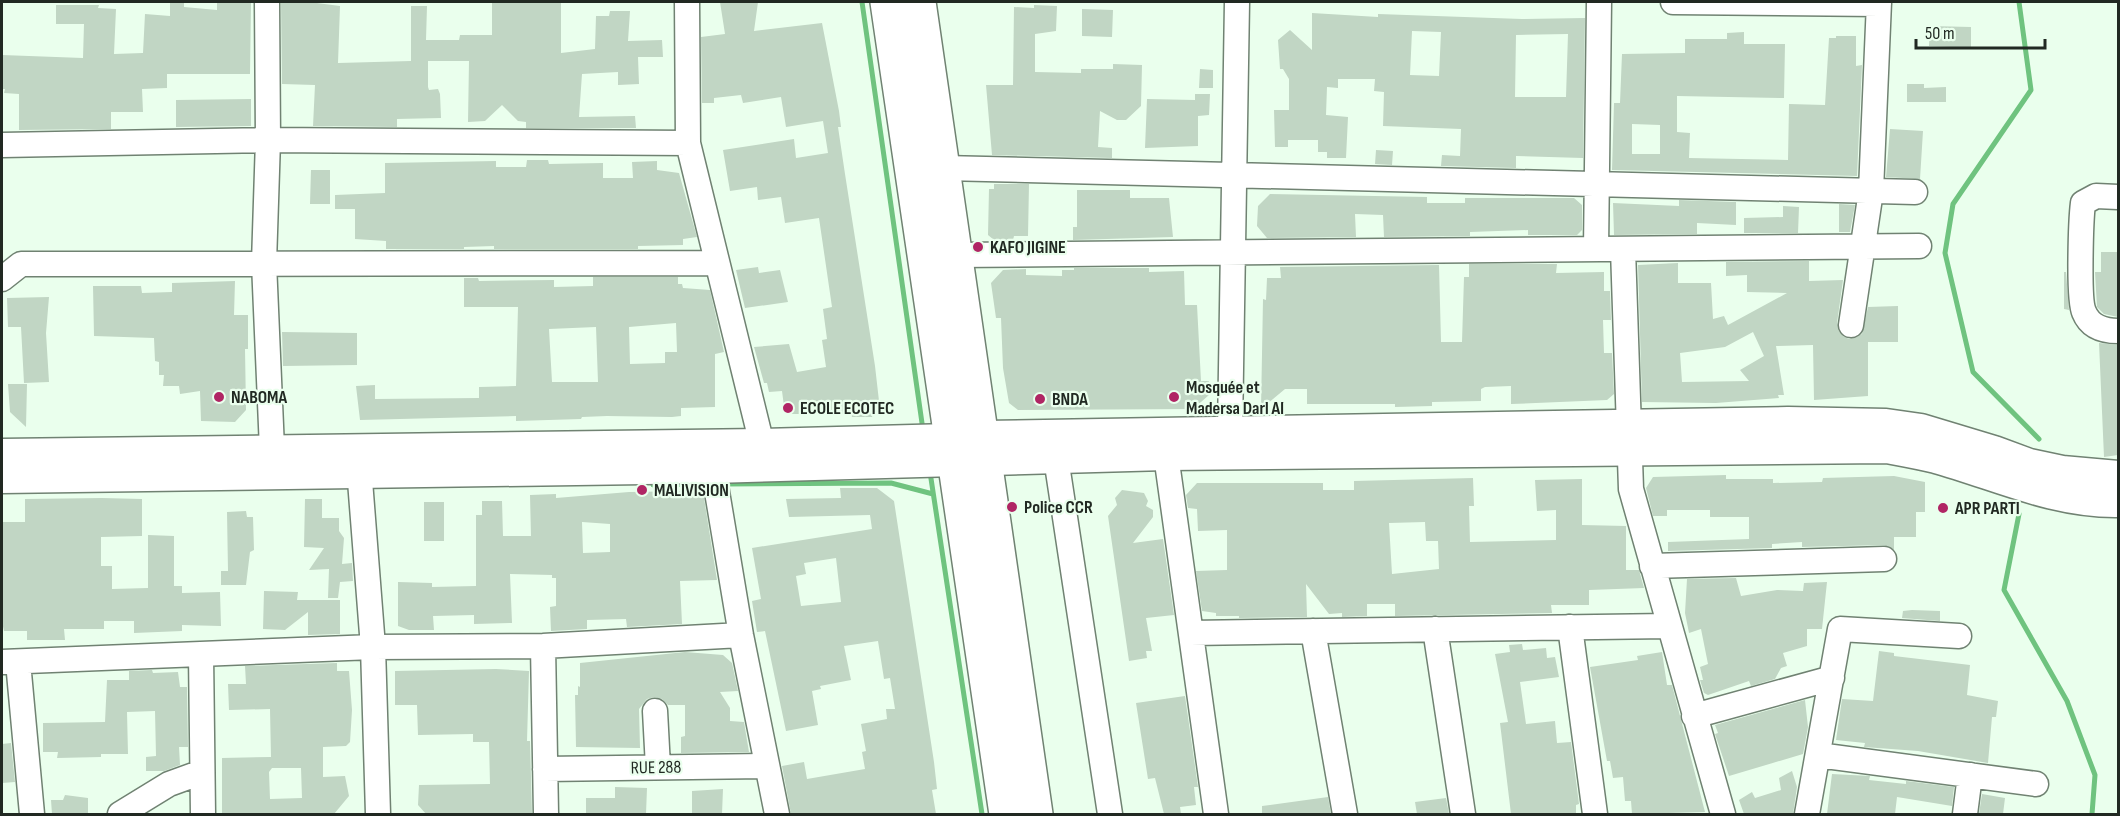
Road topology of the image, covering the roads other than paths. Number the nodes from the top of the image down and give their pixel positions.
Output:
1 (267, 2) edge
2 (687, 2) edge
3 (887, 2) edge
4 (919, 2) edge
5 (1237, 2) edge
6 (1599, 2) edge
7 (1673, 2) edge
8 (1879, 3) edge
9 (268, 140) junction
10 (688, 143) junction
11 (2, 145) edge
12 (943, 168) junction
13 (1234, 175) junction
14 (1597, 184) junction
15 (1871, 191) junction
16 (1915, 192) dead end
17 (2118, 197) edge
18 (1919, 246) dead end
19 (1863, 247) junction
20 (1596, 249) junction
21 (1623, 249) junction
22 (1233, 253) junction
23 (954, 255) junction
24 (264, 263) junction
25 (717, 263) junction
26 (2, 279) edge
27 (1851, 325) dead end
28 (2118, 331) edge
29 (1230, 430) junction
30 (1628, 438) junction
31 (984, 448) junction
32 (272, 449) junction
33 (952, 450) junction
34 (2, 454) edge
35 (764, 455) junction
36 (1166, 455) junction
37 (711, 456) junction
38 (1056, 458) junction
39 (358, 461) junction
40 (2118, 476) edge
41 (2, 478) edge
42 (2118, 502) edge
43 (1884, 558) dead end
44 (1652, 566) junction
45 (1668, 626) junction
46 (1570, 627) junction
47 (1435, 629) junction
48 (1313, 632) junction
49 (1191, 633) junction
50 (741, 635) junction
51 (1959, 636) dead end
52 (543, 646) junction
53 (373, 647) junction
54 (201, 654) junction
55 (10, 662) edge
56 (1832, 678) junction
57 (655, 711) dead end
58 (1694, 716) junction
59 (1818, 755) junction
60 (767, 766) junction
61 (658, 767) junction
62 (545, 769) junction
63 (202, 772) junction
64 (1970, 775) junction
65 (2036, 784) dead end
66 (33, 814) edge
67 (120, 814) edge
68 (203, 814) edge
69 (378, 814) edge
70 (546, 814) edge
71 (777, 814) edge
72 (1006, 814) edge
73 (1036, 814) edge
74 (1110, 814) edge
75 (1216, 814) edge
76 (1345, 814) edge
77 (1463, 814) edge
78 (1595, 814) edge
79 (1723, 814) edge
80 (1807, 814) edge
81 (1965, 814) edge

1 - 9 street
2 - 10 street
3 - 33 highway
4 - 12 highway
5 - 13 street
6 - 14 street
7 - 8 street
8 - 15 street
9 - 10 street
9 - 11 street
9 - 24 street
10 - 25 street
12 - 13 street
12 - 23 highway
13 - 14 street
13 - 22 street
14 - 15 street
14 - 20 street
15 - 16 street
15 - 19 street
17 - 28 street
18 - 19 street
19 - 21 street
19 - 27 street
20 - 21 street
20 - 22 street
21 - 30 street
22 - 23 street
22 - 29 street
23 - 31 highway
24 - 25 street
24 - 26 street
24 - 32 street
25 - 35 street
29 - 30 main road
29 - 31 main road
30 - 36 main road
30 - 40 main road
30 - 42 main road
30 - 44 street
31 - 33 main road
31 - 38 main road
31 - 73 highway
32 - 34 main road
32 - 39 main road
33 - 35 main road
33 - 72 highway
35 - 37 main road
36 - 38 main road
36 - 49 street
37 - 39 main road
37 - 50 street
38 - 74 street
39 - 41 main road
39 - 53 street
43 - 44 street
44 - 45 street
45 - 46 street
45 - 58 street
46 - 47 street
46 - 78 street
47 - 48 street
47 - 77 street
48 - 49 street
48 - 76 street
49 - 75 street
50 - 52 street
50 - 60 street
51 - 56 street
52 - 53 street
52 - 62 street
53 - 54 street
53 - 69 street
54 - 55 street
54 - 63 street
55 - 66 street
56 - 58 street
56 - 59 street
57 - 61 street
58 - 79 street
59 - 64 street
59 - 80 street
60 - 61 street, RUE 288
60 - 71 street
61 - 62 street, RUE 288
62 - 70 street
63 - 67 street
63 - 68 street
64 - 65 street
64 - 81 street

